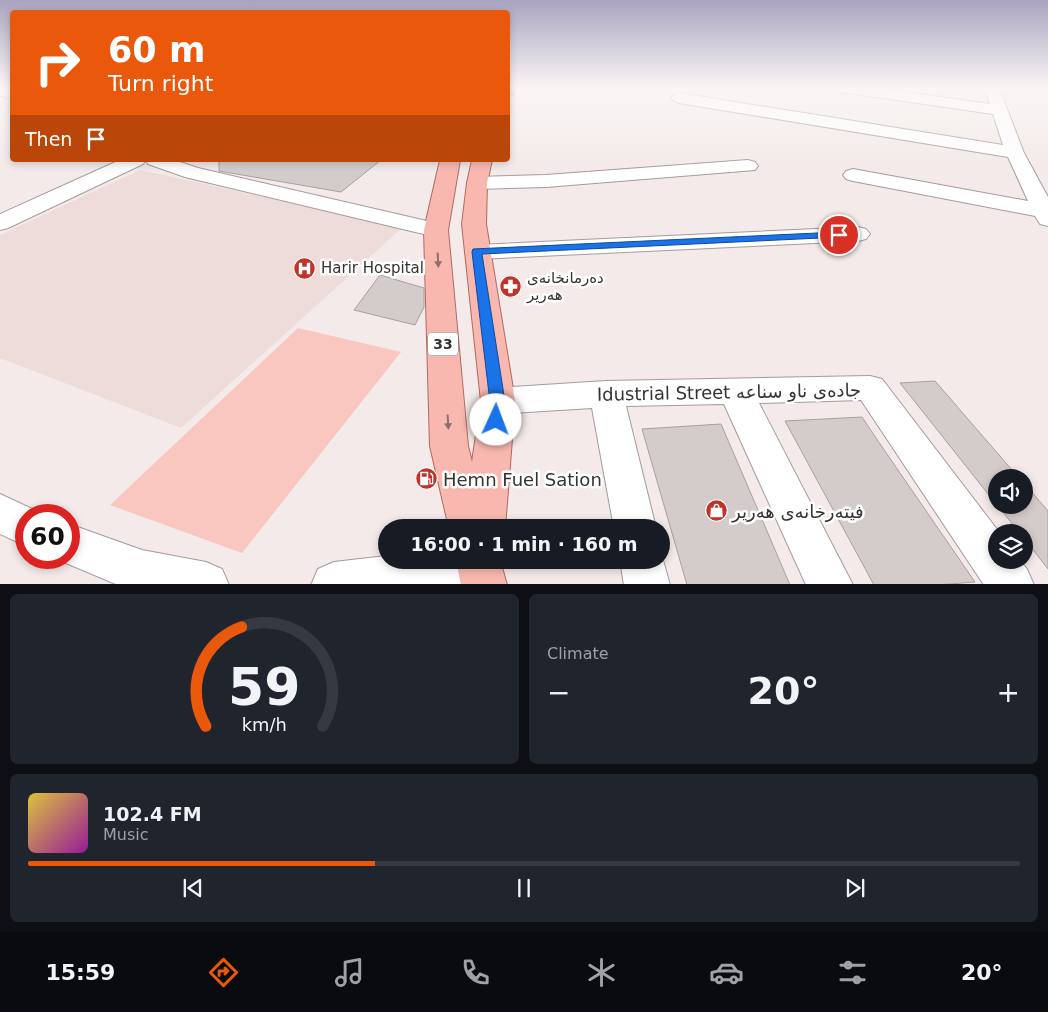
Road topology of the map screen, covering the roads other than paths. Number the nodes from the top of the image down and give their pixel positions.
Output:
1 (784, 115) edge
2 (1002, 115) edge
3 (1015, 153) junction
4 (132, 162) edge
5 (161, 162) edge
6 (212, 162) edge
7 (450, 162) edge
8 (748, 166) dead end
9 (480, 171) edge
10 (192, 173) junction
11 (853, 175) dead end
12 (1046, 215) edge
13 (0, 223) edge
14 (436, 230) junction
15 (858, 234) dead end
16 (477, 252) junction
17 (736, 392) junction
18 (606, 394) junction
19 (498, 402) junction
20 (0, 513) edge
21 (469, 519) edge
22 (483, 519) edge
23 (633, 519) edge
24 (15, 522) edge
25 (80, 548) edge
26 (406, 569) edge
27 (644, 569) edge
28 (206, 584) edge
29 (334, 584) edge
30 (647, 584) edge
31 (830, 584) edge
32 (1011, 584) edge

1 - 3 street
2 - 3 street
3 - 12 street
4 - 13 street
5 - 10 street
6 - 10 street
7 - 14 main road, 33
8 - 9 street
9 - 16 main road
10 - 14 street
11 - 12 street
14 -> 21 main road, 33
15 - 16 street
16 - 19 main road
17 - 18 street, Idustrial Street جادەی ناو سناعە
17 - 31 street
17 - 32 street, Idustrial Street جادەی ناو سناعە
18 - 19 street, Idustrial Street جادەی ناو سناعە
18 - 23 street
19 - 22 main road
20 - 24 street
25 - 28 street
26 - 29 street
27 - 30 street

